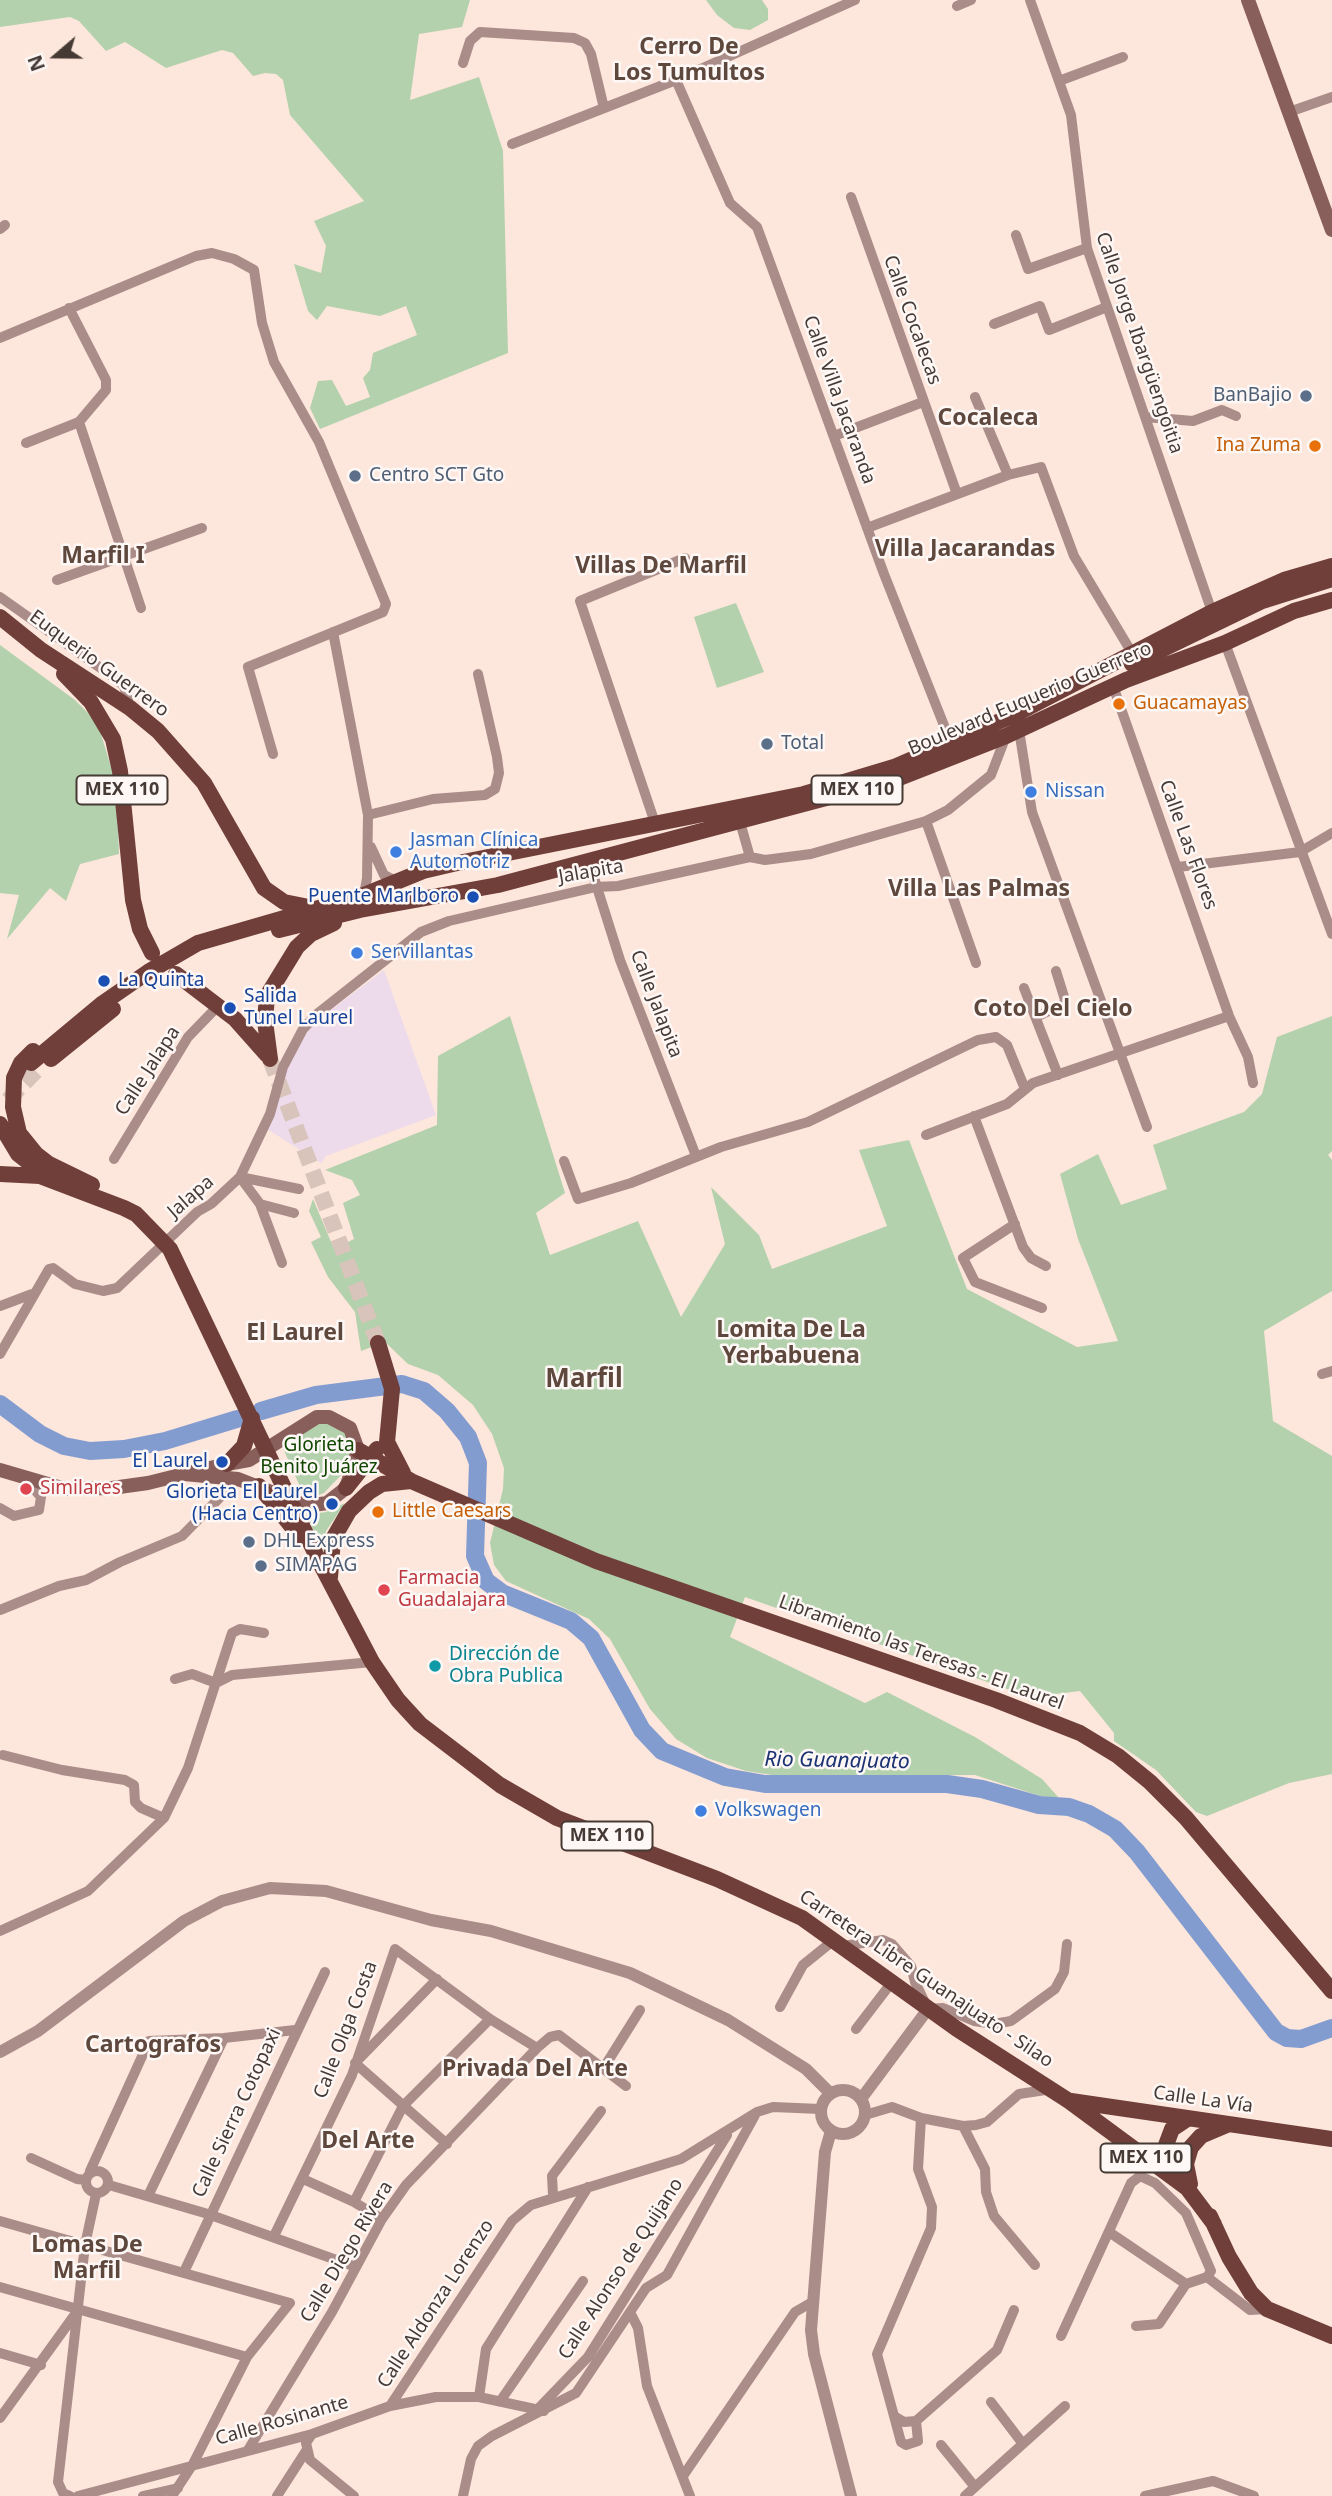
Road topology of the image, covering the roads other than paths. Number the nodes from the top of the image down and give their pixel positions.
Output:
1 (855, 0) edge
2 (971, 0) edge
3 (1030, 0) edge
4 (1248, 0) edge
5 (957, 6) dead end
6 (1123, 57) dead end
7 (463, 63) dead end
8 (676, 80) junction
9 (1059, 81) junction
10 (1332, 97) edge
11 (604, 108) junction
12 (1289, 112) junction
13 (512, 144) dead end
14 (851, 197) dead end
15 (1332, 230) edge
16 (1016, 235) dead end
17 (1087, 248) junction
18 (1107, 307) junction
19 (69, 308) junction
20 (994, 324) dead end
21 (0, 338) edge
22 (975, 397) dead end
23 (923, 402) junction
24 (1236, 416) dead end
25 (1145, 417) junction
26 (79, 422) junction
27 (834, 436) junction
28 (26, 443) dead end
29 (1008, 475) junction
30 (957, 494) junction
31 (202, 528) dead end
32 (867, 528) junction
33 (123, 555) junction
34 (685, 558) dead end
35 (1332, 565) edge
36 (1332, 579) edge
37 (57, 580) dead end
38 (0, 597) edge
39 (1330, 599) edge
40 (141, 608) dead end
41 (1212, 612) junction
42 (0, 617) edge
43 (333, 632) junction
44 (1225, 643) junction
45 (41, 650) junction
46 (1132, 653) junction
47 (1162, 658) junction
48 (478, 674) dead end
49 (1113, 686) junction
50 (1068, 688) junction
51 (130, 708) junction
52 (1012, 733) junction
53 (951, 743) junction
54 (273, 754) dead end
55 (368, 815) junction
56 (926, 821) junction
57 (740, 822) junction
58 (655, 823) junction
59 (1332, 834) edge
60 (368, 840) junction
61 (1300, 852) junction
62 (750, 858) junction
63 (589, 862) junction
64 (1178, 866) junction
65 (398, 882) junction
66 (596, 887) junction
67 (340, 902) junction
68 (362, 903) junction
69 (1332, 934) edge
70 (198, 943) junction
71 (152, 953) dead end
72 (976, 963) dead end
73 (1056, 971) dead end
74 (176, 974) dead end
75 (1024, 988) dead end
76 (218, 1006) junction
77 (1229, 1016) junction
78 (1035, 1017) junction
79 (1120, 1054) junction
80 (1058, 1075) junction
81 (1253, 1083) dead end
82 (1029, 1086) junction
83 (974, 1116) junction
84 (0, 1124) edge
85 (1147, 1127) dead end
86 (926, 1135) dead end
87 (0, 1147) edge
88 (18, 1154) junction
89 (696, 1156) junction
90 (114, 1160) dead end
91 (564, 1161) dead end
92 (0, 1174) edge
93 (240, 1177) junction
94 (51, 1180) junction
95 (299, 1189) dead end
96 (260, 1204) junction
97 (294, 1213) dead end
98 (1016, 1224) junction
99 (167, 1244) junction
100 (282, 1263) dead end
101 (1046, 1266) dead end
102 (32, 1294) junction
103 (0, 1306) edge
104 (1042, 1308) dead end
105 (378, 1343) tunnel mouth
106 (0, 1354) edge
107 (252, 1418) junction
108 (386, 1431) junction
109 (267, 1450) junction
110 (365, 1454) junction
111 (227, 1464) junction
112 (0, 1470) edge
113 (184, 1474) junction
114 (22, 1476) junction
115 (238, 1479) junction
116 (411, 1481) junction
117 (259, 1486) junction
118 (346, 1488) joint
119 (291, 1501) junction
120 (0, 1508) edge
121 (318, 1559) junction
122 (330, 1577) junction
123 (0, 1610) edge
124 (264, 1633) dead end
125 (372, 1662) junction
126 (175, 1679) dead end
127 (216, 1683) junction
128 (4, 1755) dead end
129 (164, 1818) junction
130 (0, 1931) edge
131 (839, 1943) junction
132 (1067, 1944) dead end
133 (325, 1972) dead end
134 (437, 1979) junction
135 (892, 1982) junction
136 (1332, 1991) edge
137 (780, 2007) dead end
138 (928, 2009) junction
139 (640, 2010) dead end
140 (490, 2019) junction
141 (856, 2029) dead end
142 (295, 2030) junction
143 (224, 2038) junction
144 (537, 2048) junction
145 (0, 2052) edge
146 (355, 2063) junction
147 (603, 2069) junction
148 (626, 2086) dead end
149 (1052, 2089) junction
150 (830, 2093) junction
151 (861, 2099) junction
152 (1069, 2101) junction
153 (403, 2106) junction
154 (820, 2109) junction
155 (601, 2111) dead end
156 (757, 2112) junction
157 (865, 2115) junction
158 (921, 2118) junction
159 (1187, 2119) junction
160 (1228, 2125) junction
161 (963, 2126) junction
162 (729, 2131) junction
163 (831, 2132) junction
164 (1332, 2139) edge
165 (447, 2144) junction
166 (31, 2158) dead end
167 (88, 2175) junction
168 (303, 2179) junction
169 (1190, 2184) junction
170 (109, 2185) junction
171 (589, 2187) junction
172 (96, 2193) junction
173 (553, 2195) junction
174 (148, 2196) junction
175 (354, 2202) junction
176 (208, 2214) junction
177 (382, 2219) junction
178 (0, 2221) edge
179 (1214, 2224) junction
180 (1109, 2232) junction
181 (274, 2236) junction
182 (85, 2245) junction
183 (1035, 2265) dead end
184 (356, 2267) junction
185 (184, 2272) junction
186 (1207, 2277) junction
187 (583, 2281) dead end
188 (1186, 2284) junction
189 (0, 2287) edge
190 (635, 2296) junction
191 (814, 2301) junction
192 (1268, 2309) junction
193 (78, 2310) junction
194 (1014, 2310) dead end
195 (631, 2314) junction
196 (1136, 2326) dead end
197 (1061, 2336) dead end
198 (1332, 2336) edge
199 (0, 2353) edge
200 (247, 2357) junction
201 (41, 2365) junction
202 (479, 2397) junction
203 (501, 2400) junction
204 (991, 2402) dead end
205 (390, 2406) junction
206 (1065, 2406) dead end
207 (538, 2412) junction
208 (894, 2416) junction
209 (0, 2417) edge
210 (916, 2421) junction
211 (312, 2434) junction
212 (1023, 2444) junction
213 (941, 2445) dead end
214 (248, 2450) junction
215 (306, 2451) junction
216 (193, 2464) junction
217 (683, 2476) junction
218 (975, 2487) junction
219 (175, 2492) edge
220 (343, 2492) edge
221 (66, 2495) edge
222 (1152, 2495) edge
223 (78, 2496) edge
224 (143, 2496) edge
225 (277, 2496) edge
226 (354, 2496) edge
227 (463, 2496) edge
228 (690, 2496) edge
229 (851, 2496) edge
230 (965, 2496) edge
231 (1254, 2496) edge

1 - 8 street
2 - 5 street
3 - 9 street, Calle Jorge Ibargüengoitia
4 - 12 main road
6 - 9 street
7 - 11 street
8 - 11 street
8 - 27 street, Calle Villa Jacaranda
9 - 17 street, Calle Jorge Ibargüengoitia
10 - 12 street
11 - 13 street
12 - 15 main road
14 - 23 street, Calle Cocalecas
16 - 17 street
17 - 18 street, Calle Jorge Ibargüengoitia
18 - 20 street
18 - 25 street, Calle Jorge Ibargüengoitia
19 - 21 street
19 - 26 street
19 - 43 street
22 - 29 street
23 - 27 street
23 - 30 street, Calle Cocalecas
24 - 25 street
25 - 41 street, Calle Jorge Ibargüengoitia
26 - 28 street
26 - 33 street
27 - 32 street, Calle Villa Jacaranda
29 - 30 street
29 - 46 street
30 - 32 street
31 - 33 street
32 - 53 street, Calle Villa Jacaranda
33 - 37 street
33 - 40 street
34 - 58 street
35 - 41 main road, MEX 110
36 - 47 main road
38 - 51 street
39 - 44 main road, Boulevard Euquerio Guerrero / MEX 110
39 - 47 main road
41 - 46 main road, MEX 110
42 - 45 main road, Euquerio Guerrero / MEX 110
43 - 54 street
43 - 55 street
44 - 47 main road, Boulevard Euquerio Guerrero / MEX 110
44 - 61 street
45 - 51 main road, Euquerio Guerrero / MEX 110
45 - 71 main road, MEX 110
46 - 50 main road, MEX 110
47 - 49 main road, Boulevard Euquerio Guerrero / MEX 110
47 - 50 main road
48 - 55 street
49 - 52 main road, Boulevard Euquerio Guerrero / MEX 110
49 - 64 street, Calle Las Flores
50 - 53 main road, MEX 110
51 - 67 main road, Euquerio Guerrero / MEX 110
52 - 56 street, Jalapita
52 - 57 main road, Boulevard Euquerio Guerrero / MEX 110
52 - 79 street
53 - 58 main road, MEX 110
55 - 60 street
56 - 62 street, Jalapita
56 - 72 street
57 - 62 street
57 - 63 main road, Boulevard Euquerio Guerrero / MEX 110
58 - 65 main road, MEX 110
59 - 61 street
60 - 65 street
60 - 68 street
61 - 64 street
61 - 69 street
62 - 66 street, Jalapita
63 - 66 street, Calle Jalapita
63 - 68 main road, Boulevard Euquerio Guerrero / MEX 110
64 - 77 street, Calle Las Flores
65 - 68 main road, MEX 110
66 - 89 street, Calle Jalapita
66 - 93 street, Jalapita
67 - 68 main road, MEX 110
67 - 70 main road, Boulevard Euquerio Guerrero / MEX 110
68 - 70 main road, Boulevard Euquerio Guerrero / MEX 110
68 - 76 main road
70 - 99 main road
73 - 78 street
74 - 76 main road
75 - 78 street
76 - 90 street, Calle Jalapa
77 - 79 street
77 - 81 street, Calle Las Flores
78 - 80 street
79 - 80 street
79 - 85 street
80 - 82 street
82 - 83 street
82 - 89 street
83 - 86 street
83 - 98 street
84 - 88 main road
87 - 88 main road
88 - 94 main road
89 - 91 street
92 - 94 main road, MEX 110
93 - 95 street
93 - 96 street
93 - 99 street, Jalapa
94 - 99 main road, MEX 110
96 - 97 street
96 - 100 street
98 - 101 street
98 - 104 street
99 - 102 street, Jalapa
99 - 107 main road, MEX 110
102 - 103 street
102 - 106 street
105 - 108 main road
107 - 109 main road, MEX 110
107 - 111 main road
108 - 110 main road
108 - 116 main road
109 - 110 main road
109 - 111 main road
109 - 119 main road, Carretera Libre Guanajuato - Silao / MEX 110
110 - 116 main road, Libramiento las Teresas - El Laurel
110 - 118 main road
111 - 113 main road
112 - 114 main road
113 - 114 main road
113 - 115 main road
114 - 120 street
115 - 117 main road
115 - 123 street
116 - 122 main road
116 - 136 main road, Libramiento las Teresas - El Laurel
117 - 119 main road
117 - 121 main road
118 - 119 main road
119 - 121 main road, Carretera Libre Guanajuato - Silao / MEX 110
121 - 122 main road, Carretera Libre Guanajuato - Silao / MEX 110
122 - 125 main road, Carretera Libre Guanajuato - Silao / MEX 110
124 - 127 street
125 - 127 street
125 - 131 main road, Carretera Libre Guanajuato - Silao / MEX 110
126 - 127 street
127 - 129 street
128 - 129 street
129 - 130 street
131 - 135 main road, Carretera Libre Guanajuato - Silao / MEX 110
131 - 137 street
131 - 138 street
132 - 138 street
133 - 142 street, Calle Sierra Cotopaxi
134 - 140 street
134 - 146 street
134 - 146 street, Calle Olga Costa
135 - 138 main road, Carretera Libre Guanajuato - Silao / MEX 110
135 - 141 street
138 - 149 main road, Carretera Libre Guanajuato - Silao / MEX 110
138 - 151 street
139 - 147 street
140 - 144 street
140 - 153 street
142 - 143 street
142 - 176 street, Calle Sierra Cotopaxi
143 - 167 street
143 - 174 street
144 - 147 street
144 - 165 street, Calle Diego Rivera
145 - 150 street
146 - 153 street
146 - 168 street, Calle Olga Costa
147 - 148 street
149 - 152 main road, Carretera Libre Guanajuato - Silao / MEX 110
149 - 161 street
150 - 151 street
150 - 154 street
151 - 157 street
152 - 159 main road, Calle La Vía / MEX 110
152 - 179 main road, Carretera Libre Guanajuato - Silao / MEX 110
153 - 165 street
153 - 175 street
154 - 156 street, Calle Aldonza Lorenzo
154 - 163 street
155 - 173 street
156 - 162 street, Calle Aldonza Lorenzo
156 - 190 street, Calle Alonso de Quijano
157 - 158 street
157 - 163 street
158 - 161 street
158 - 208 street
159 - 160 main road, Calle La Vía / MEX 110
159 - 169 main road
160 - 164 main road, Calle La Vía / MEX 110
160 - 169 main road, MEX 110
161 - 183 street
162 - 171 street, Calle Aldonza Lorenzo
162 - 190 street, Calle Alonso de Quijano
163 - 191 street
165 - 177 street, Calle Diego Rivera
166 - 167 street
167 - 170 street
167 - 172 street
168 - 175 street
168 - 181 street, Calle Olga Costa
169 - 179 main road, MEX 110
170 - 172 street
170 - 174 street
171 - 173 street, Calle Aldonza Lorenzo
171 - 202 street
172 - 182 street
173 - 205 street, Calle Aldonza Lorenzo
174 - 176 street
175 - 177 street
176 - 181 street
176 - 185 street, Calle Sierra Cotopaxi
177 - 184 street, Calle Diego Rivera
178 - 182 street
179 - 192 main road, MEX 110
180 - 186 street
180 - 188 street
180 - 197 street
181 - 184 street
182 - 185 street
182 - 193 street
184 - 214 street, Calle Diego Rivera
185 - 200 street
186 - 188 street
186 - 192 street
187 - 203 street
188 - 196 street
189 - 193 street
190 - 195 street, Calle Alonso de Quijano
190 - 207 street, Calle Alonso de Quijano
191 - 217 street
191 - 229 street
192 - 198 main road, MEX 110
193 - 200 street
193 - 201 street
193 - 221 street
194 - 210 street
195 - 207 street, Calle Alonso de Quijano
195 - 217 street
199 - 201 street
200 - 216 street
201 - 209 street
202 - 203 street, Calle Rosinante
202 - 205 street, Calle Rosinante
203 - 207 street, Calle Rosinante
204 - 212 street
205 - 211 street, Calle Rosinante
206 - 212 street
207 - 227 street, Calle Alonso de Quijano
208 - 210 street
208 - 210 street
211 - 214 street, Calle Rosinante
211 - 215 street
212 - 218 street
213 - 218 street
214 - 216 street, Calle Rosinante
215 - 220 street
215 - 225 street
216 - 219 street
216 - 223 street, Calle Rosinante
217 - 228 street
218 - 230 street
219 - 224 street
220 - 226 street
222 - 231 street

